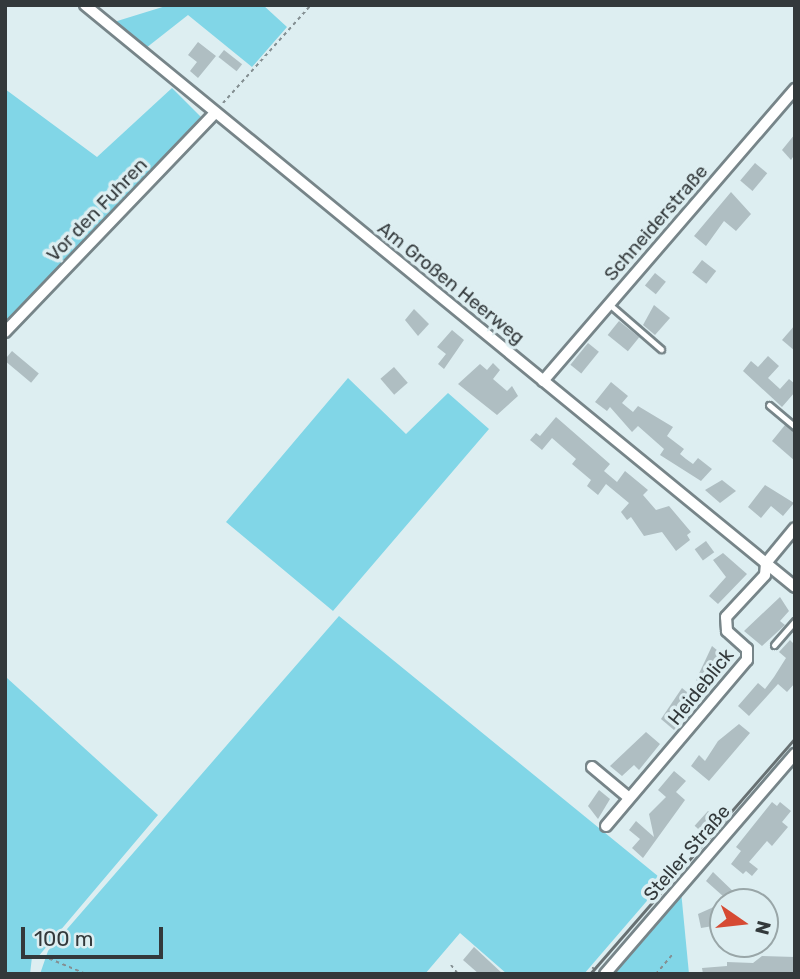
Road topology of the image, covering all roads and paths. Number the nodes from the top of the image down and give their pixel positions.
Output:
1 (85, 5) edge
2 (311, 5) edge
3 (795, 89) edge
4 (215, 113) junction
5 (609, 304) junction
6 (5, 332) edge
7 (661, 349) dead end
8 (543, 381) junction
9 (769, 405) dead end
10 (795, 427) edge
11 (795, 528) edge
12 (766, 563) junction
13 (795, 587) edge
14 (795, 621) edge
15 (774, 645) dead end
16 (795, 754) edge
17 (592, 767) dead end
18 (628, 797) junction
19 (606, 826) dead end
20 (672, 955) dead end
21 (43, 956) dead end
22 (451, 965) dead end
23 (86, 974) edge
24 (458, 974) edge
25 (605, 974) edge
26 (656, 974) edge

1 - 4 street, Am Großen Heerweg
2 - 4 path
3 - 5 street, Schneiderstraße
4 - 6 street, Vor den Fuhren
4 - 8 street, Am Großen Heerweg
5 - 7 lane
5 - 8 street, Schneiderstraße
8 - 12 street, Am Großen Heerweg
9 - 10 lane
11 - 12 street
12 - 13 street, Am Großen Heerweg
12 - 18 street, Heideblick
14 - 15 lane
16 - 25 street, Steller Straße
17 - 18 street
18 - 19 street, Heideblick
20 - 26 path
21 - 23 path
22 - 24 path

